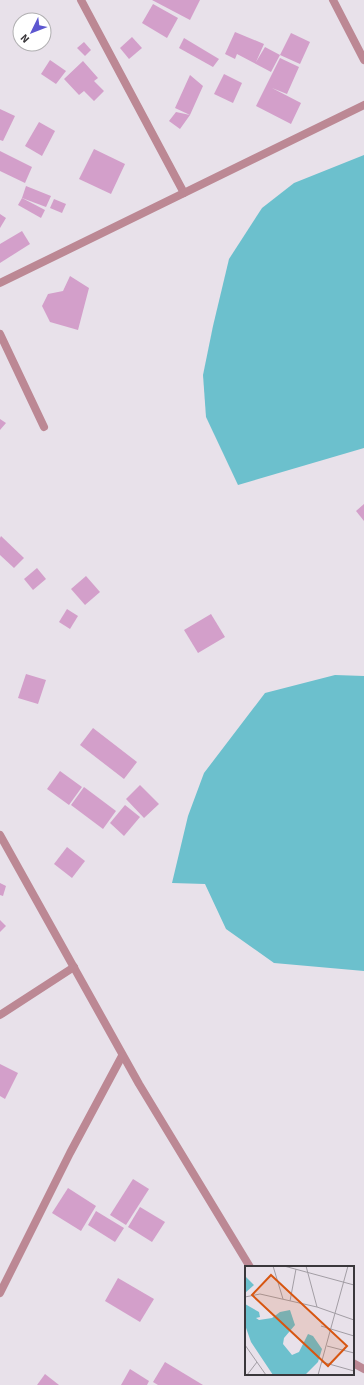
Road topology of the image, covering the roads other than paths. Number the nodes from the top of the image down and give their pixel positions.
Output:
1 (81, 0) edge
2 (333, 0) edge
3 (364, 60) edge
4 (364, 105) edge
5 (184, 193) junction
6 (0, 283) edge
7 (0, 334) edge
8 (44, 428) dead end
9 (0, 835) edge
10 (74, 967) junction
11 (0, 1015) edge
12 (122, 1056) junction
13 (249, 1266) edge
14 (0, 1293) edge
15 (354, 1364) edge
16 (364, 1369) edge

1 - 5 street
2 - 3 street
4 - 5 street
5 - 6 street
7 - 8 street
9 - 10 street
10 - 11 street
10 - 12 street
12 - 13 street
12 - 14 street
15 - 16 street

